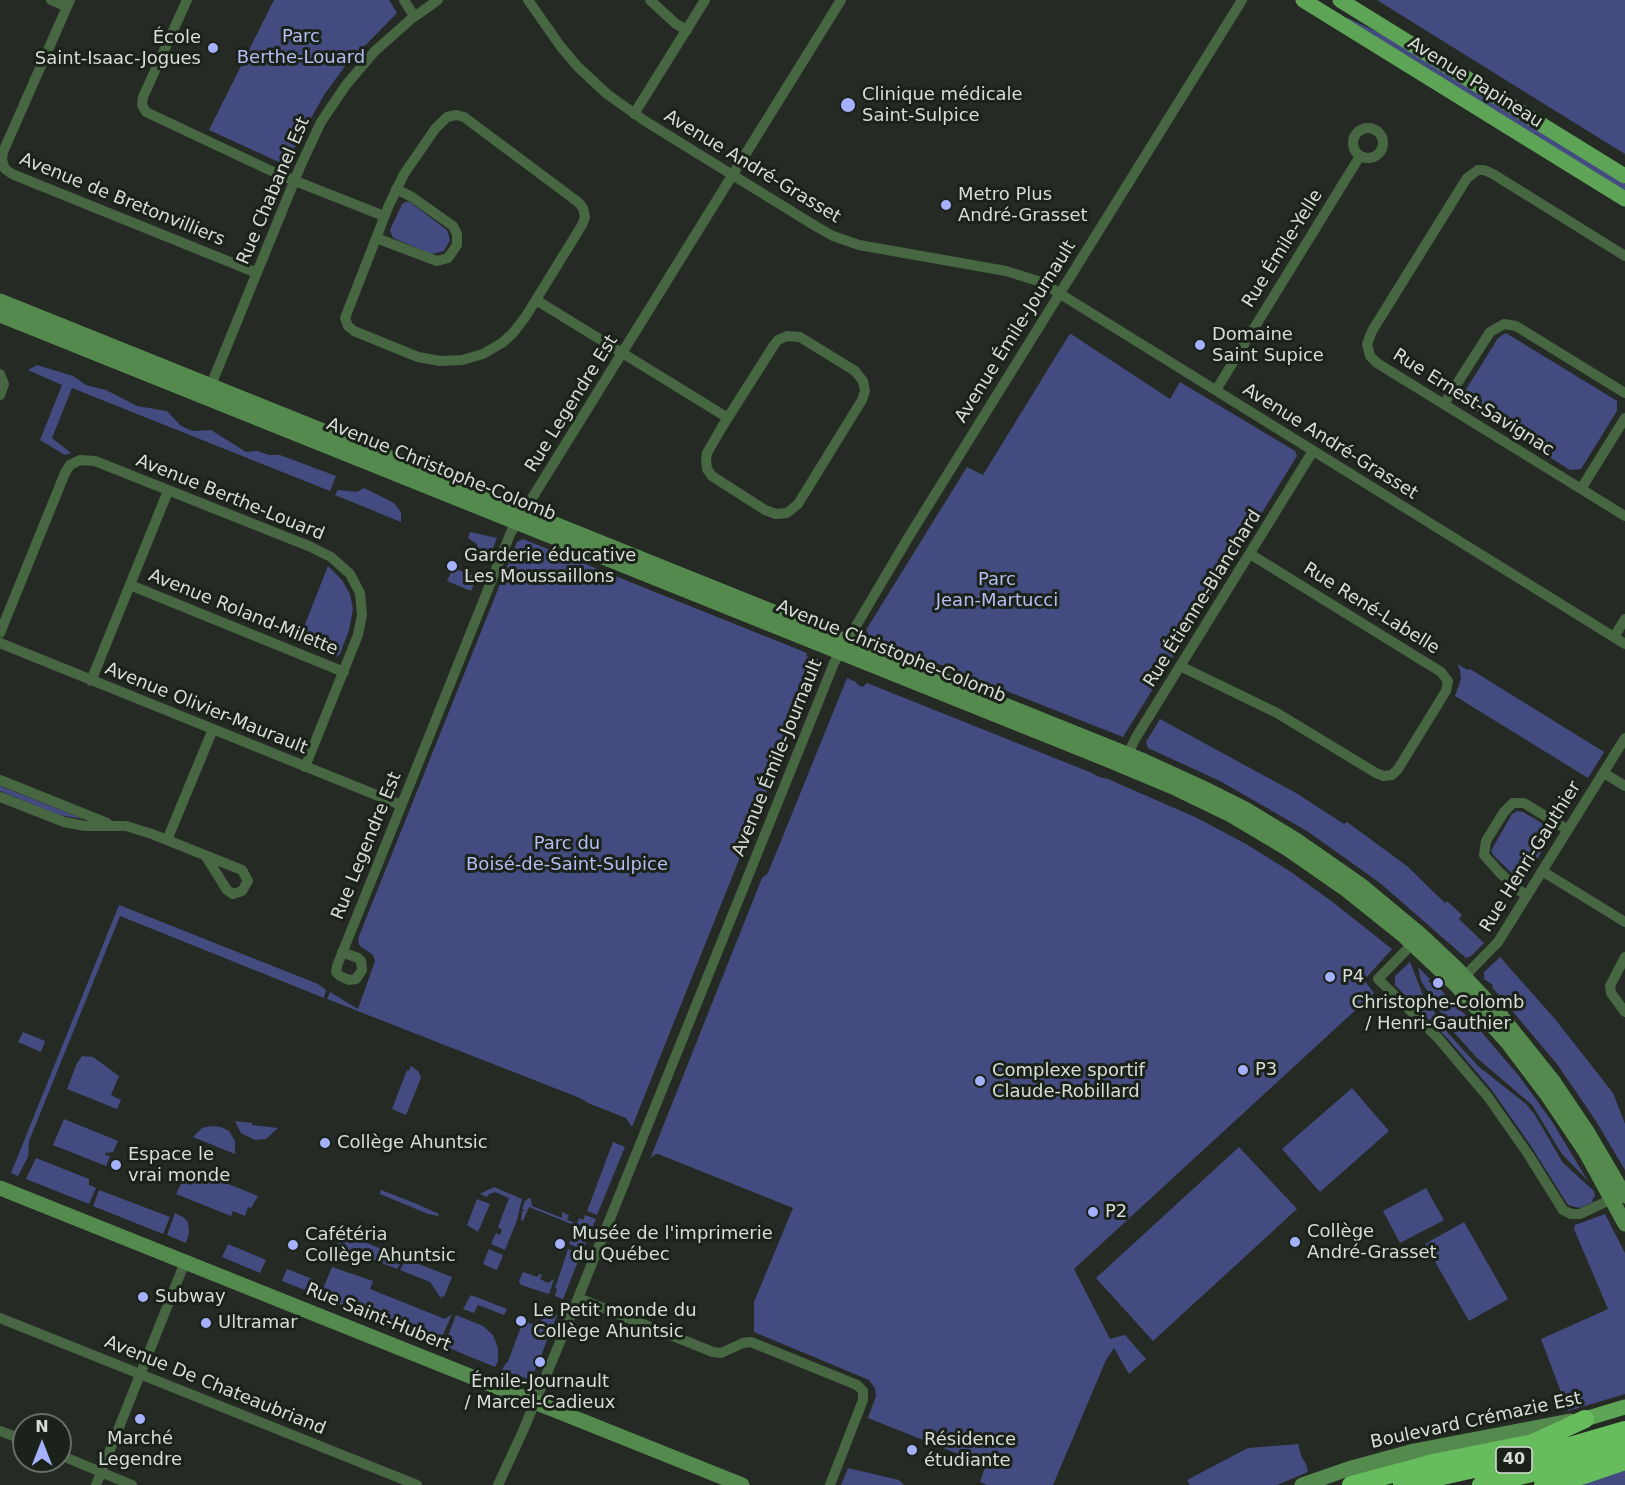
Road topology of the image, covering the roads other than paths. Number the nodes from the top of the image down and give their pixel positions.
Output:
1 (51, 0) edge
2 (187, 0) edge
3 (404, 0) edge
4 (438, 0) edge
5 (528, 0) edge
6 (650, 0) edge
7 (705, 0) edge
8 (841, 0) edge
9 (1242, 0) edge
10 (1304, 0) edge
11 (1340, 0) edge
12 (69, 4) edge
13 (414, 16) junction
14 (687, 30) junction
15 (634, 114) junction
16 (1360, 156) dead end
17 (733, 175) junction
18 (1625, 176) edge
19 (294, 180) junction
20 (396, 189) junction
21 (1625, 199) edge
22 (384, 216) junction
23 (376, 238) junction
24 (1625, 256) edge
25 (257, 273) junction
26 (1060, 293) junction
27 (536, 300) junction
28 (0, 301) edge
29 (0, 315) edge
30 (623, 353) junction
31 (0, 374) edge
32 (1215, 390) junction
33 (209, 392) junction
34 (1625, 393) edge
35 (0, 395) edge
36 (1444, 404) junction
37 (728, 418) junction
38 (1625, 418) edge
39 (1314, 452) junction
40 (1581, 489) junction
41 (168, 491) junction
42 (1625, 516) edge
43 (520, 517) junction
44 (1250, 554) junction
45 (130, 585) junction
46 (1625, 619) edge
47 (0, 633) edge
48 (1614, 637) junction
49 (0, 644) edge
50 (1625, 644) edge
51 (843, 647) junction
52 (1180, 666) junction
53 (344, 672) junction
54 (92, 681) junction
55 (213, 729) junction
56 (1625, 738) edge
57 (1126, 760) junction
58 (305, 767) junction
59 (1604, 773) junction
60 (0, 780) edge
61 (1625, 786) edge
62 (0, 797) edge
63 (401, 805) junction
64 (112, 825) junction
65 (1568, 830) junction
66 (167, 840) junction
67 (205, 855) dead end
68 (1542, 871) junction
69 (1526, 896) junction
70 (1625, 922) edge
71 (1417, 939) junction
72 (342, 952) dead end
73 (1625, 957) edge
74 (1460, 981) junction
75 (1625, 1012) edge
76 (0, 1188) edge
77 (1621, 1196) edge
78 (1625, 1224) edge
79 (185, 1262) junction
80 (578, 1298) junction
81 (0, 1318) edge
82 (141, 1375) junction
83 (535, 1402) junction
84 (1625, 1407) edge
85 (1585, 1419) junction
86 (1625, 1430) edge
87 (1625, 1448) edge
88 (72, 1460) edge
89 (1625, 1461) edge
90 (101, 1472) junction
91 (96, 1485) edge
92 (132, 1485) edge
93 (417, 1485) edge
94 (498, 1485) edge
95 (742, 1485) edge
96 (830, 1485) edge
97 (1302, 1485) edge
98 (1351, 1485) edge
99 (1402, 1485) edge
100 (1481, 1485) edge
101 (1543, 1485) edge

1 - 12 street, Avenue de Bretonvilliers
2 - 19 street
3 - 13 street
4 - 13 street, Rue Chabanel Est
5 - 15 street, Avenue André-Grasset
6 - 14 street
7 - 14 street
8 - 17 street, Rue Legendre Est
9 - 26 street, Avenue Émile-Journault
10 - 21 main road, Avenue Papineau
11 - 18 main road, Avenue Papineau
12 - 25 street, Avenue de Bretonvilliers
13 - 19 street, Rue Chabanel Est
14 - 15 street
15 - 17 street, Avenue André-Grasset
16 - 32 street, Rue Émile-Yelle
17 - 26 street, Avenue André-Grasset
17 - 30 street, Rue Legendre Est
19 - 22 street
19 - 25 street, Rue Chabanel Est
20 - 22 street
20 - 23 street
20 - 27 street
22 - 23 street
23 - 27 street
24 - 36 street, Rue Ernest-Savignac
25 - 33 street, Rue Chabanel Est
26 - 32 street, Avenue André-Grasset
26 - 51 street, Avenue Émile-Journault
27 - 30 street
28 - 33 main road, Avenue Christophe-Colomb
29 - 33 main road, Avenue Christophe-Colomb
30 - 37 street
30 - 43 street, Rue Legendre Est
31 - 35 street
32 - 39 street, Avenue André-Grasset
33 - 43 main road, Avenue Christophe-Colomb
34 - 36 street
36 - 40 street, Rue Ernest-Savignac
37 - 37 street
38 - 40 street
39 - 44 street, Rue Étienne-Blanchard
39 - 48 street, Avenue André-Grasset
40 - 42 street, Rue Ernest-Savignac
41 - 45 street
41 - 47 street, Avenue Berthe-Louard
41 - 53 street, Avenue Berthe-Louard
43 - 51 main road, Avenue Christophe-Colomb
43 - 63 street, Rue Legendre Est
44 - 52 street, Rue Étienne-Blanchard
44 - 52 street, Rue René-Labelle
45 - 53 street, Avenue Roland-Milette
45 - 54 street
46 - 48 street
48 - 50 street, Avenue André-Grasset
49 - 54 street, Avenue Olivier-Maurault
51 - 57 main road, Avenue Christophe-Colomb
51 - 80 street, Avenue Émile-Journault
52 - 57 street, Rue Étienne-Blanchard
53 - 58 street, Avenue Berthe-Louard
54 - 55 street, Avenue Olivier-Maurault
55 - 58 street, Avenue Olivier-Maurault
55 - 66 street
56 - 59 street, Rue Henri-Gauthier
57 - 71 main road, Avenue Christophe-Colomb
58 - 63 street, Avenue Olivier-Maurault
59 - 61 street
59 - 65 street, Rue Henri-Gauthier
60 - 64 street
62 - 64 street
63 - 72 street, Rue Legendre Est
64 - 66 street
65 - 68 street, Rue Henri-Gauthier
65 - 69 street
66 - 67 street
68 - 69 street, Rue Henri-Gauthier
68 - 70 street
69 - 74 street, Rue Henri-Gauthier
71 - 74 main road, Avenue Christophe-Colomb
71 - 77 street
73 - 75 street
74 - 77 main road, Avenue Christophe-Colomb
76 - 79 main road, Rue Saint-Hubert
77 - 78 main road, Avenue Christophe-Colomb
79 - 82 street
79 - 83 main road, Rue Saint-Hubert
80 - 83 street, Avenue Émile-Journault
80 - 96 street
81 - 82 street, Avenue De Chateaubriand
82 - 90 street
82 - 93 street, Avenue De Chateaubriand
83 - 94 street, Avenue Émile-Journault
83 - 95 main road, Rue Saint-Hubert
84 - 85 main road, Boulevard Crémazie Est
85 - 97 main road, Boulevard Crémazie Est
85 - 98 highway
86 - 99 highway, 40
87 - 100 highway, 40
88 - 90 street
89 - 101 highway
90 - 91 street
90 - 92 street

